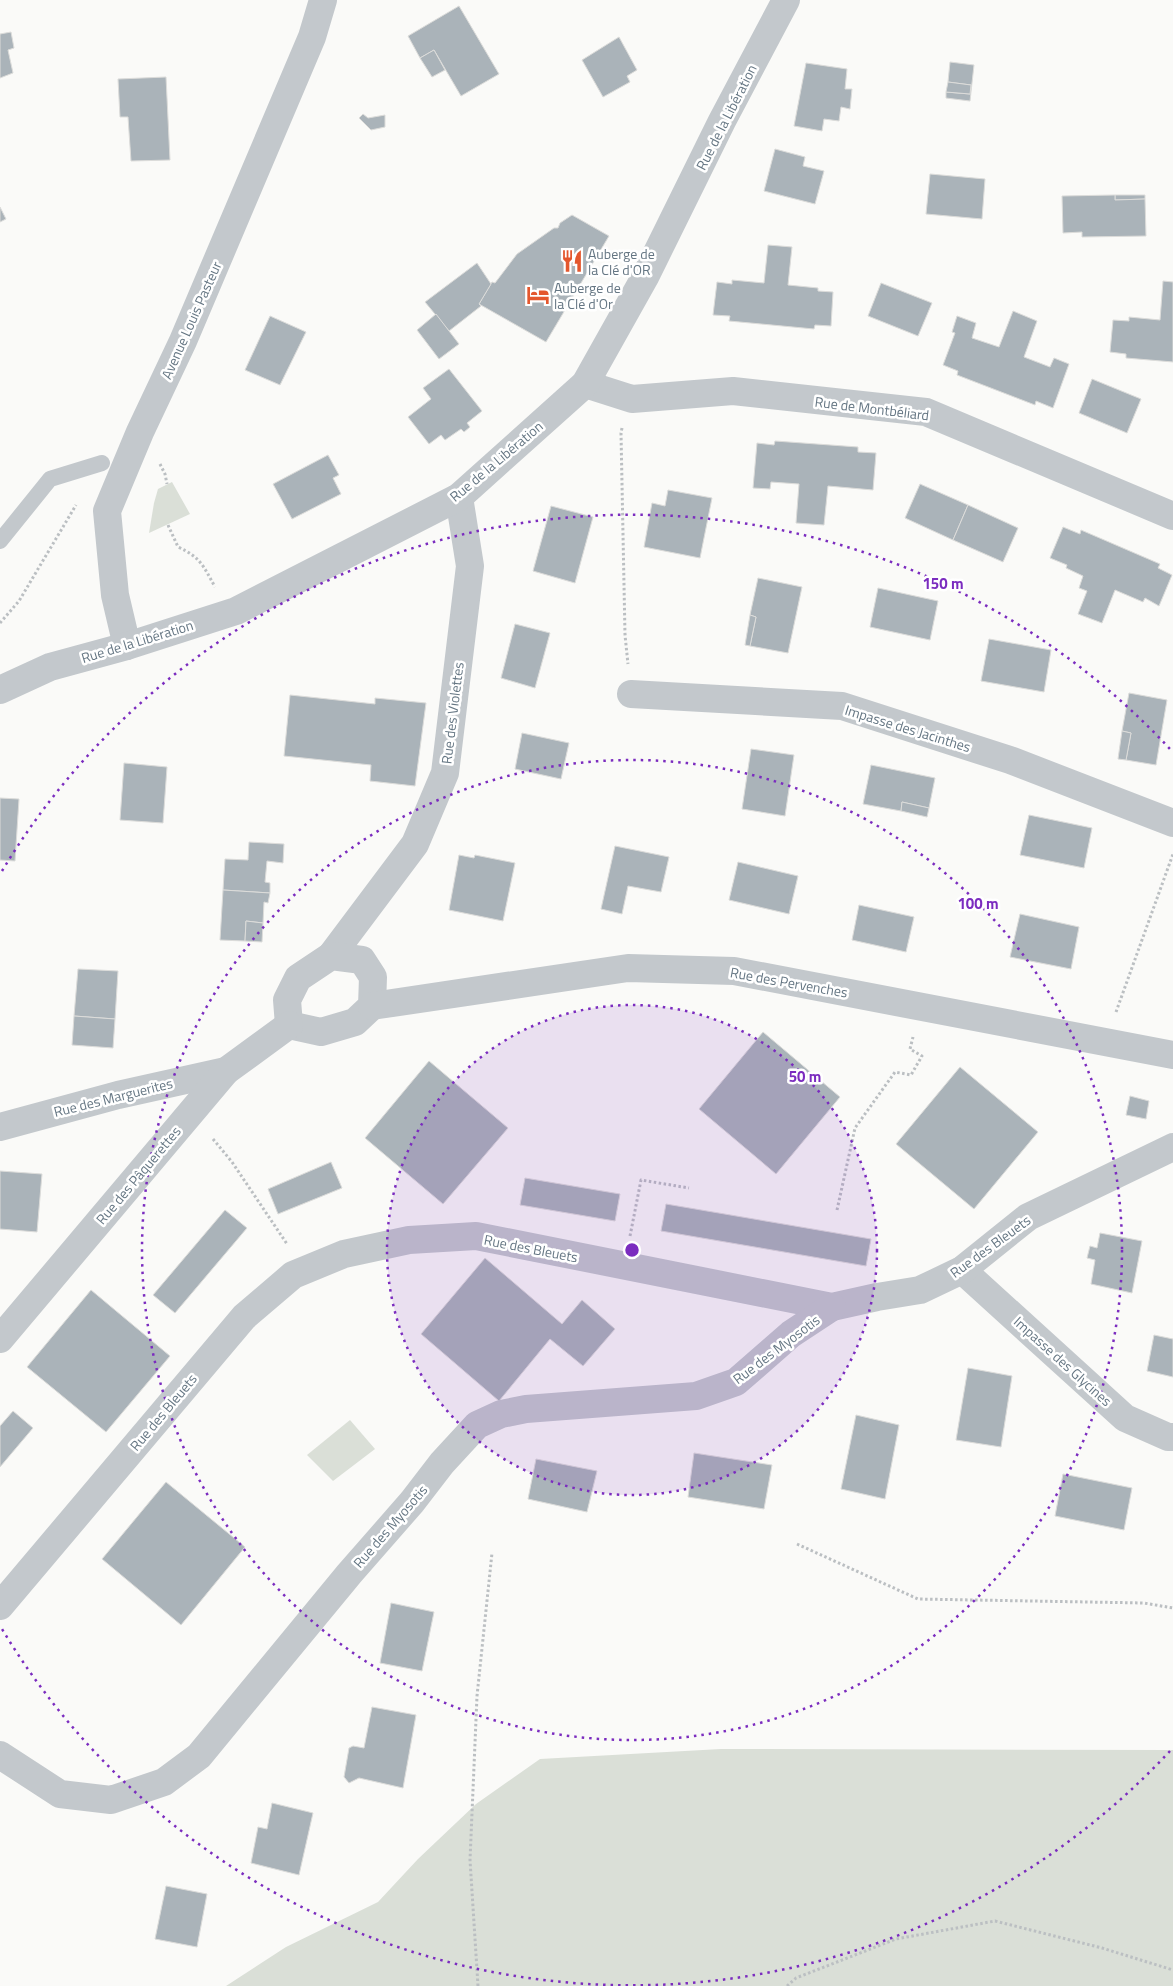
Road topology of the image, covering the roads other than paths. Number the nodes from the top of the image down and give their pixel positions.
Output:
1 (323, 0) edge
2 (786, 0) edge
3 (585, 384) junction
4 (102, 463) dead end
5 (459, 497) junction
6 (1173, 516) edge
7 (0, 540) edge
8 (127, 646) junction
9 (0, 690) edge
10 (630, 694) road end
11 (1173, 823) edge
12 (331, 956) junction
13 (372, 1006) junction
14 (288, 1025) junction
15 (1173, 1055) edge
16 (226, 1071) junction
17 (0, 1127) edge
18 (1173, 1148) edge
19 (962, 1270) junction
20 (832, 1308) junction
21 (0, 1339) edge
22 (1173, 1437) edge
23 (0, 1606) edge
24 (0, 1755) edge

1 - 8 street, Avenue Louis Pasteur
2 - 3 street, Rue de la Libération
3 - 5 street, Rue de la Libération
3 - 6 street, Rue de Montbéliard
4 - 7 lane
5 - 8 street, Rue de la Libération
5 - 12 street, Rue des Violettes
8 - 9 street, Rue de la Libération
10 - 11 street, Impasse des Jacinthes
12 - 13 street
12 - 14 street
13 - 14 street
13 - 15 street, Rue des Pervenches
14 - 16 street, Rue des Pâquerettes
16 - 17 street, Rue des Marguerites
16 - 21 street, Rue des Pâquerettes
18 - 19 street, Rue des Bleuets
19 - 20 street, Rue des Bleuets
19 - 22 street, Impasse des Glycines
20 - 23 street, Rue des Bleuets
20 - 24 street, Rue des Myosotis

